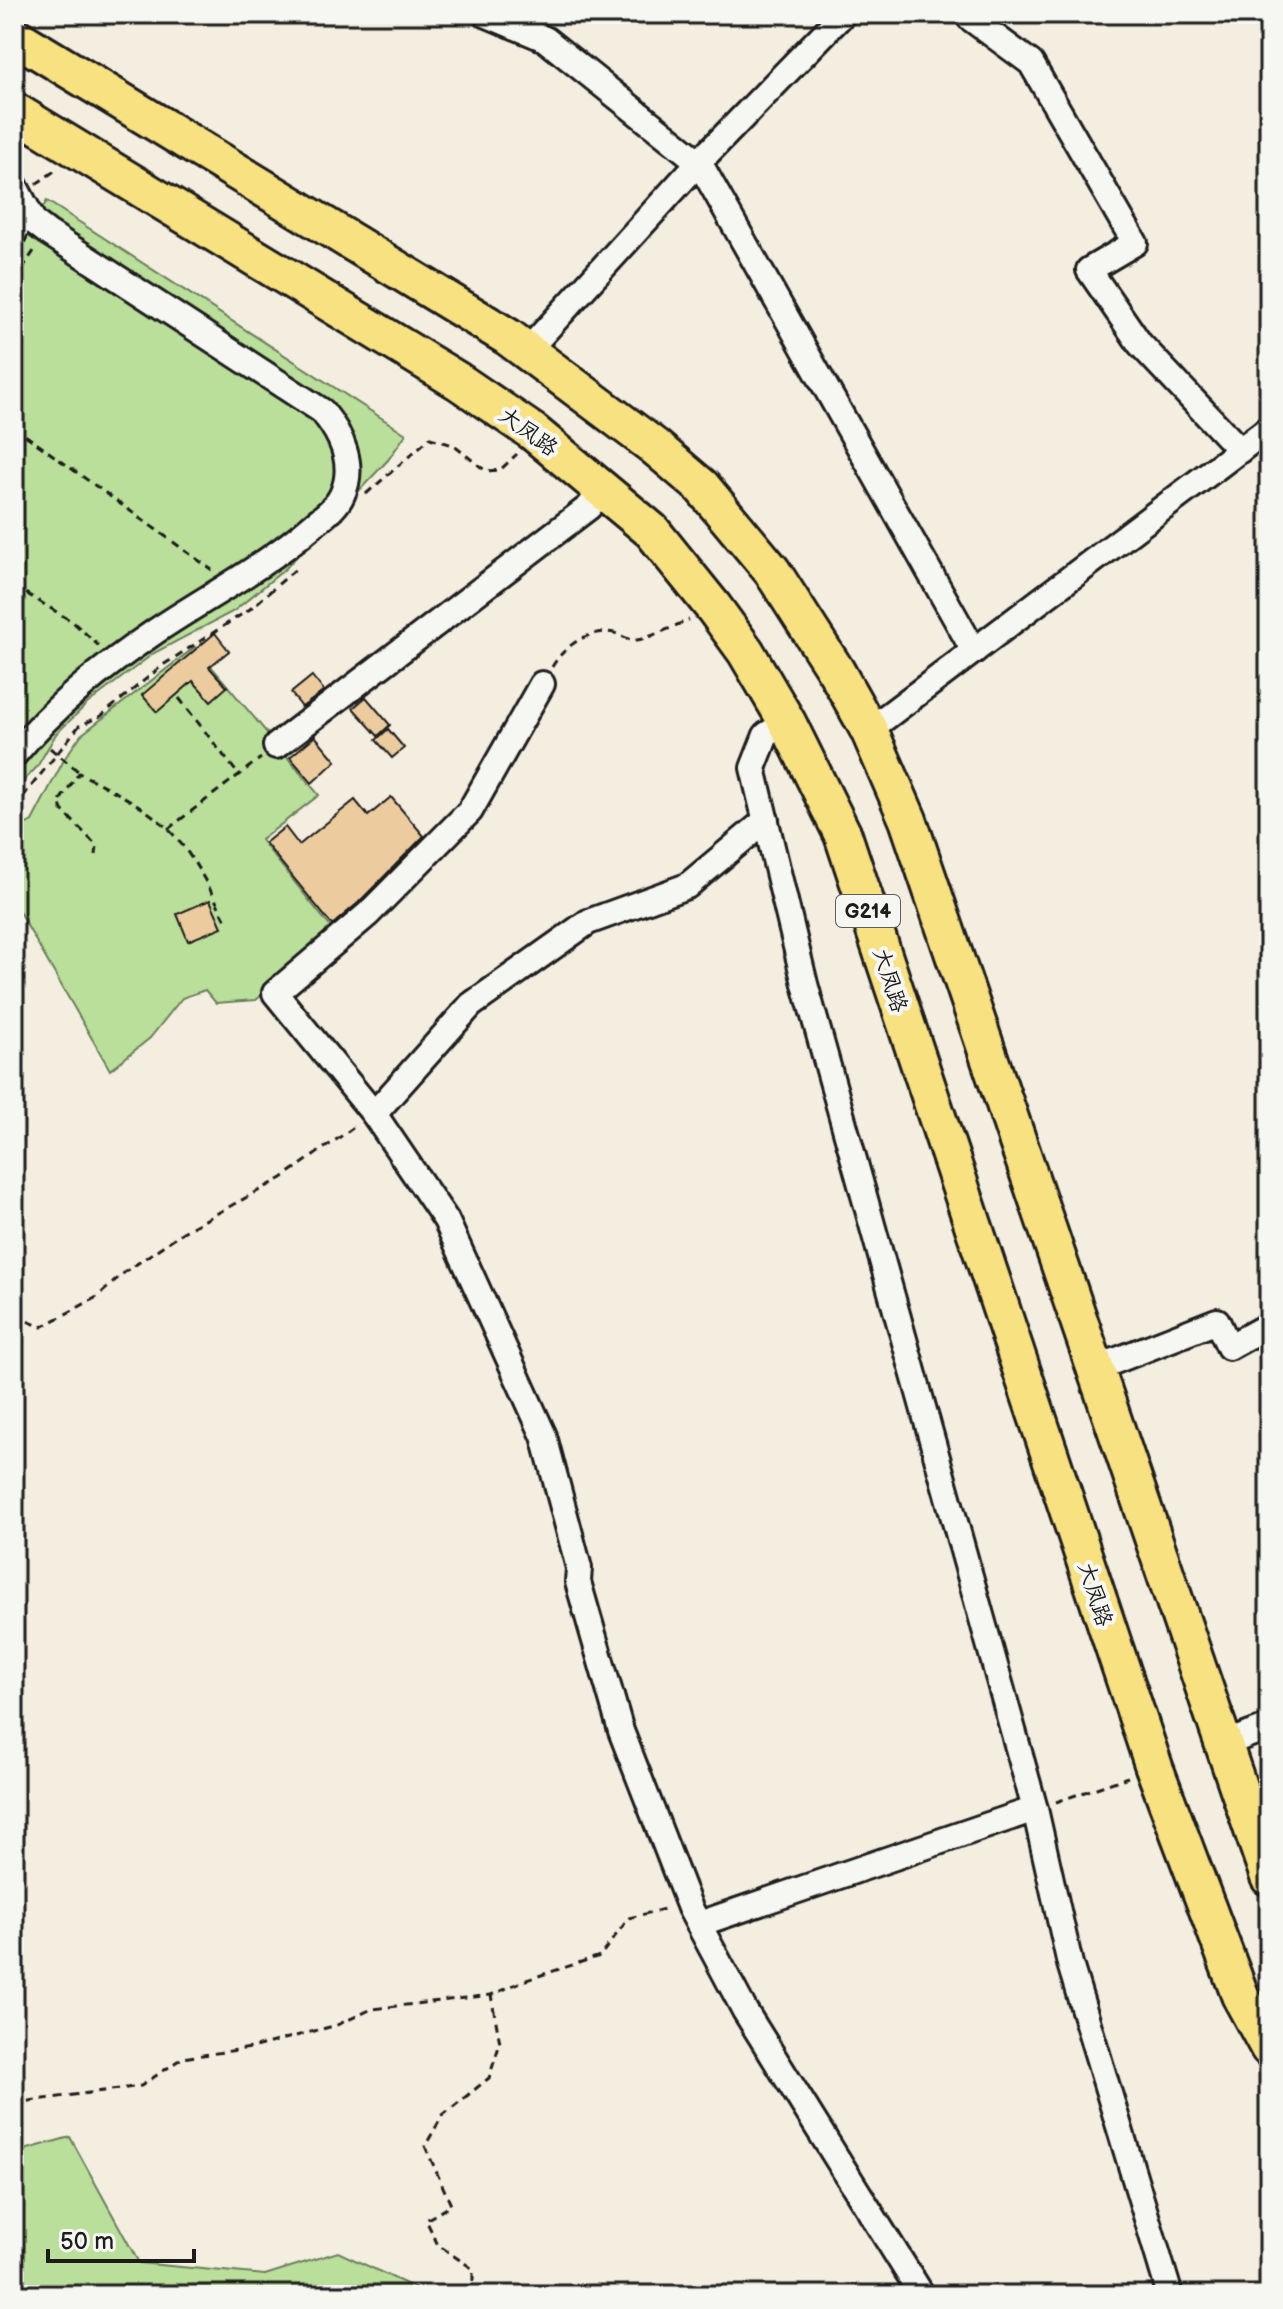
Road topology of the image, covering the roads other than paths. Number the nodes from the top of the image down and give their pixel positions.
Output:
1 (485, 14) edge
2 (843, 14) edge
3 (969, 15) edge
4 (14, 36) edge
5 (14, 111) edge
6 (699, 162) junction
7 (26, 212) edge
8 (527, 351) junction
9 (1269, 428) edge
10 (1240, 450) junction
11 (602, 489) junction
12 (974, 651) junction
13 (542, 684) road end
14 (787, 722) junction
15 (869, 730) junction
16 (276, 746) road end
17 (14, 755) edge
18 (766, 820) junction
19 (374, 1114) junction
20 (1269, 1325) edge
21 (1097, 1368) junction
22 (1269, 1727) edge
23 (1224, 1744) junction
24 (1035, 1809) junction
25 (1269, 1877) edge
26 (686, 1913) junction
27 (1269, 2048) edge
28 (922, 2295) edge
29 (1170, 2295) edge

1 - 6 street
2 - 6 street
3 - 10 street
4 - 8 highway, G214
5 - 11 highway, 大凤路 / G214
6 - 8 street
6 - 12 street
7 - 17 street
8 - 15 highway, G214
9 - 10 street
10 - 12 street
11 - 14 highway, 大凤路 / G214
11 - 16 street
12 - 15 street
13 - 19 street
14 - 18 street
14 - 27 highway, 大凤路 / G214
15 - 21 highway, G214
18 - 19 street
18 - 24 street
19 - 26 street
20 - 21 street
21 - 23 highway, G214
22 - 23 street
23 - 25 highway, G214
24 - 26 street
24 - 29 street
26 - 28 street

